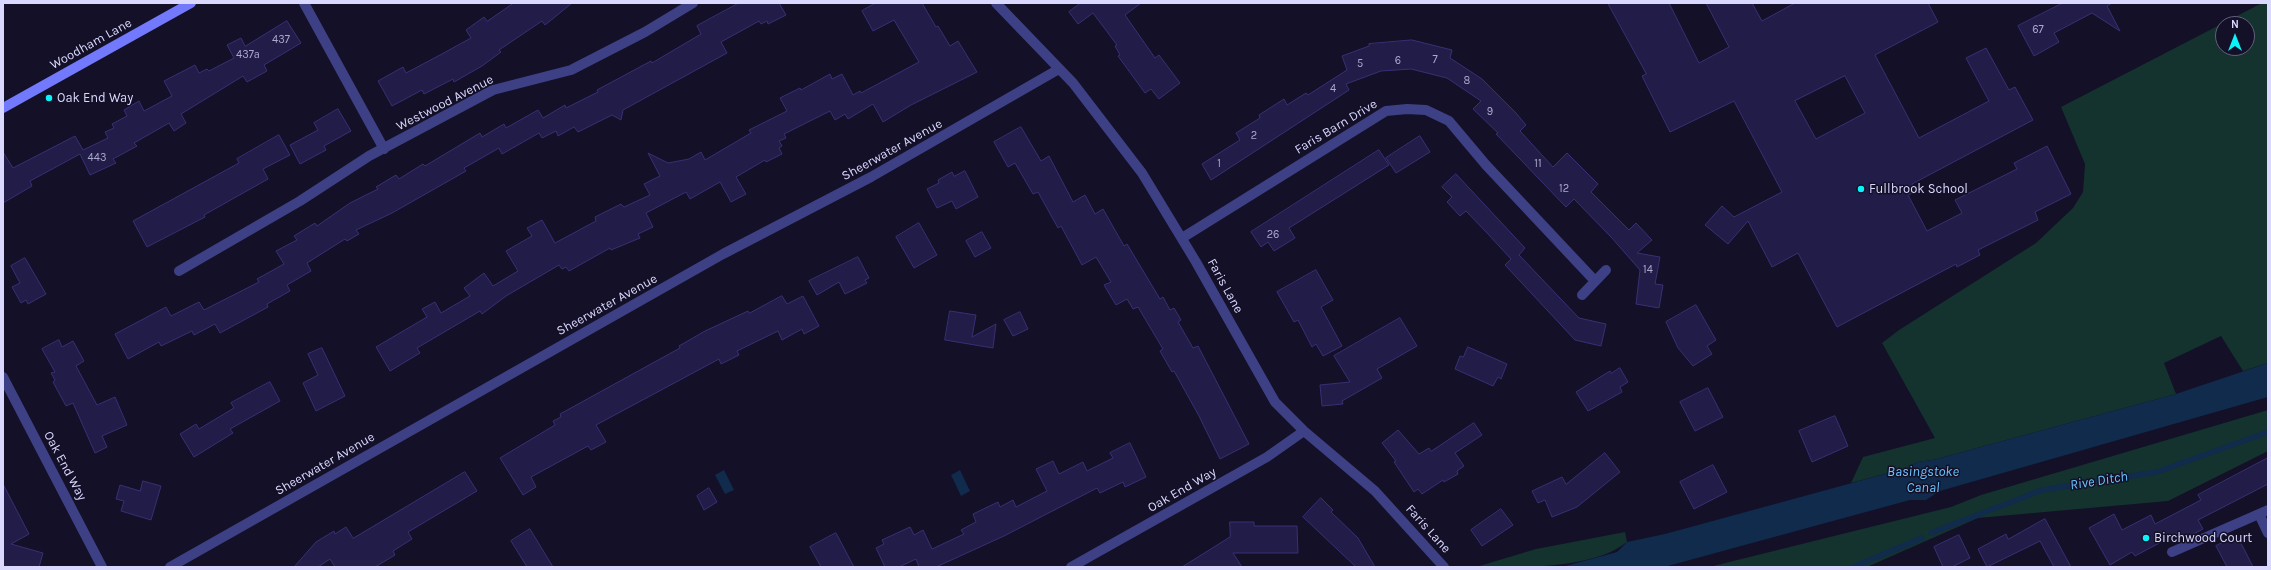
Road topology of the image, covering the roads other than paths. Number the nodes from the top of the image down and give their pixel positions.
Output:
1 (191, 3) edge
2 (304, 3) edge
3 (693, 3) edge
4 (996, 3) edge
5 (1059, 69) junction
6 (3, 108) edge
7 (384, 149) junction
8 (1182, 238) junction
9 (1606, 270) dead end
10 (179, 271) dead end
11 (1595, 281) junction
12 (1582, 295) dead end
13 (3, 377) edge
14 (1304, 431) junction
15 (2263, 512) edge
16 (2268, 532) edge
17 (2172, 552) dead end
18 (102, 567) edge
19 (170, 567) edge
20 (1071, 567) edge
21 (1444, 567) edge

1 - 6 main road, Woodham Lane
2 - 7 street
3 - 7 street, Westwood Avenue
4 - 5 street, Faris Lane
5 - 8 street, Faris Lane
5 - 19 street, Sheerwater Avenue
7 - 10 street, Westwood Avenue
8 - 11 street, Faris Barn Drive
8 - 14 street, Faris Lane
9 - 11 street
11 - 12 street
13 - 18 street, Oak End Way
14 - 20 street, Oak End Way
14 - 21 street, Faris Lane
15 - 16 street
15 - 17 street

